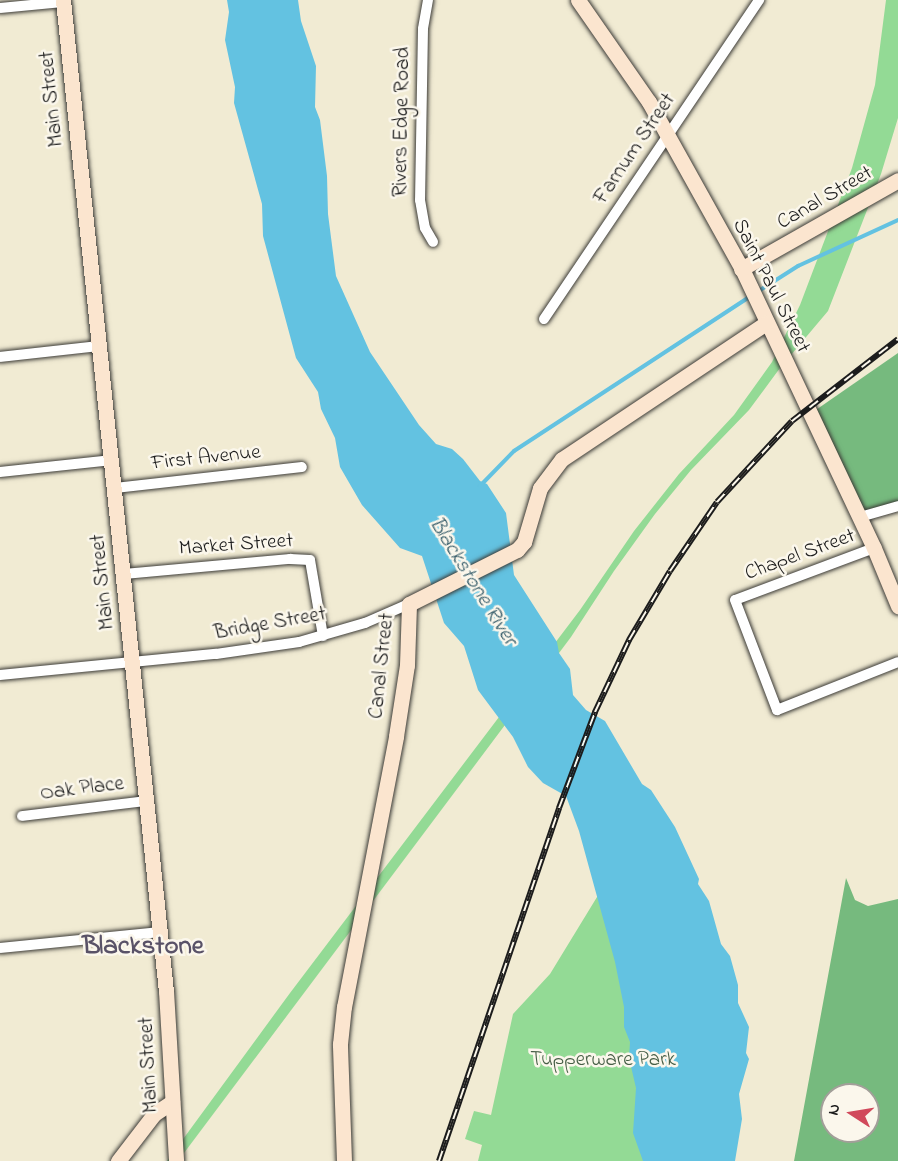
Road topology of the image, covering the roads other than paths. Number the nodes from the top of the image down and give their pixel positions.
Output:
1 (428, 0) edge
2 (578, 0) edge
3 (759, 0) edge
4 (63, 1) edge
5 (0, 8) edge
6 (668, 135) junction
7 (898, 180) edge
8 (433, 242) dead end
9 (741, 269) junction
10 (544, 319) dead end
11 (766, 323) junction
12 (98, 346) junction
13 (0, 357) edge
14 (112, 460) junction
15 (302, 467) dead end
16 (0, 472) edge
17 (115, 488) junction
18 (898, 506) edge
19 (860, 517) junction
20 (874, 548) junction
21 (124, 574) junction
22 (415, 601) junction
23 (898, 606) edge
24 (323, 636) junction
25 (898, 662) edge
26 (133, 663) junction
27 (0, 675) edge
28 (146, 801) junction
29 (22, 816) dead end
30 (160, 932) junction
31 (0, 948) edge
32 (172, 1102) junction
33 (118, 1161) edge
34 (176, 1161) edge
35 (344, 1161) edge

1 - 8 street, Rivers Edge Road
2 - 6 main road, Saint Paul Street
3 - 6 street, Farnum Street
4 - 5 street
4 - 12 main road, Main Street
6 - 9 main road, Saint Paul Street
6 - 10 street, Farnum Street
7 - 9 main road, Canal Street
9 - 11 main road, Saint Paul Street
11 - 19 main road, Saint Paul Street
11 - 22 main road, Canal Street
12 - 13 street
12 - 14 main road, Main Street
14 - 16 street
14 - 17 main road, Main Street
15 - 17 street, First Avenue
17 - 21 main road, Main Street
18 - 19 street
19 - 20 main road, Saint Paul Street
20 - 23 main road, Saint Paul Street
20 - 25 street, Chapel Street
21 - 24 street, Market Street
21 - 26 main road, Main Street
22 - 24 street, Bridge Street
22 - 35 main road, Canal Street
24 - 26 street, Bridge Street
26 - 27 street, Bridge Street
26 - 28 main road, Main Street
28 - 29 street, Oak Place
28 - 30 main road, Main Street
30 - 31 street
30 - 32 main road, Main Street
32 - 33 main road
32 - 34 main road, Main Street

